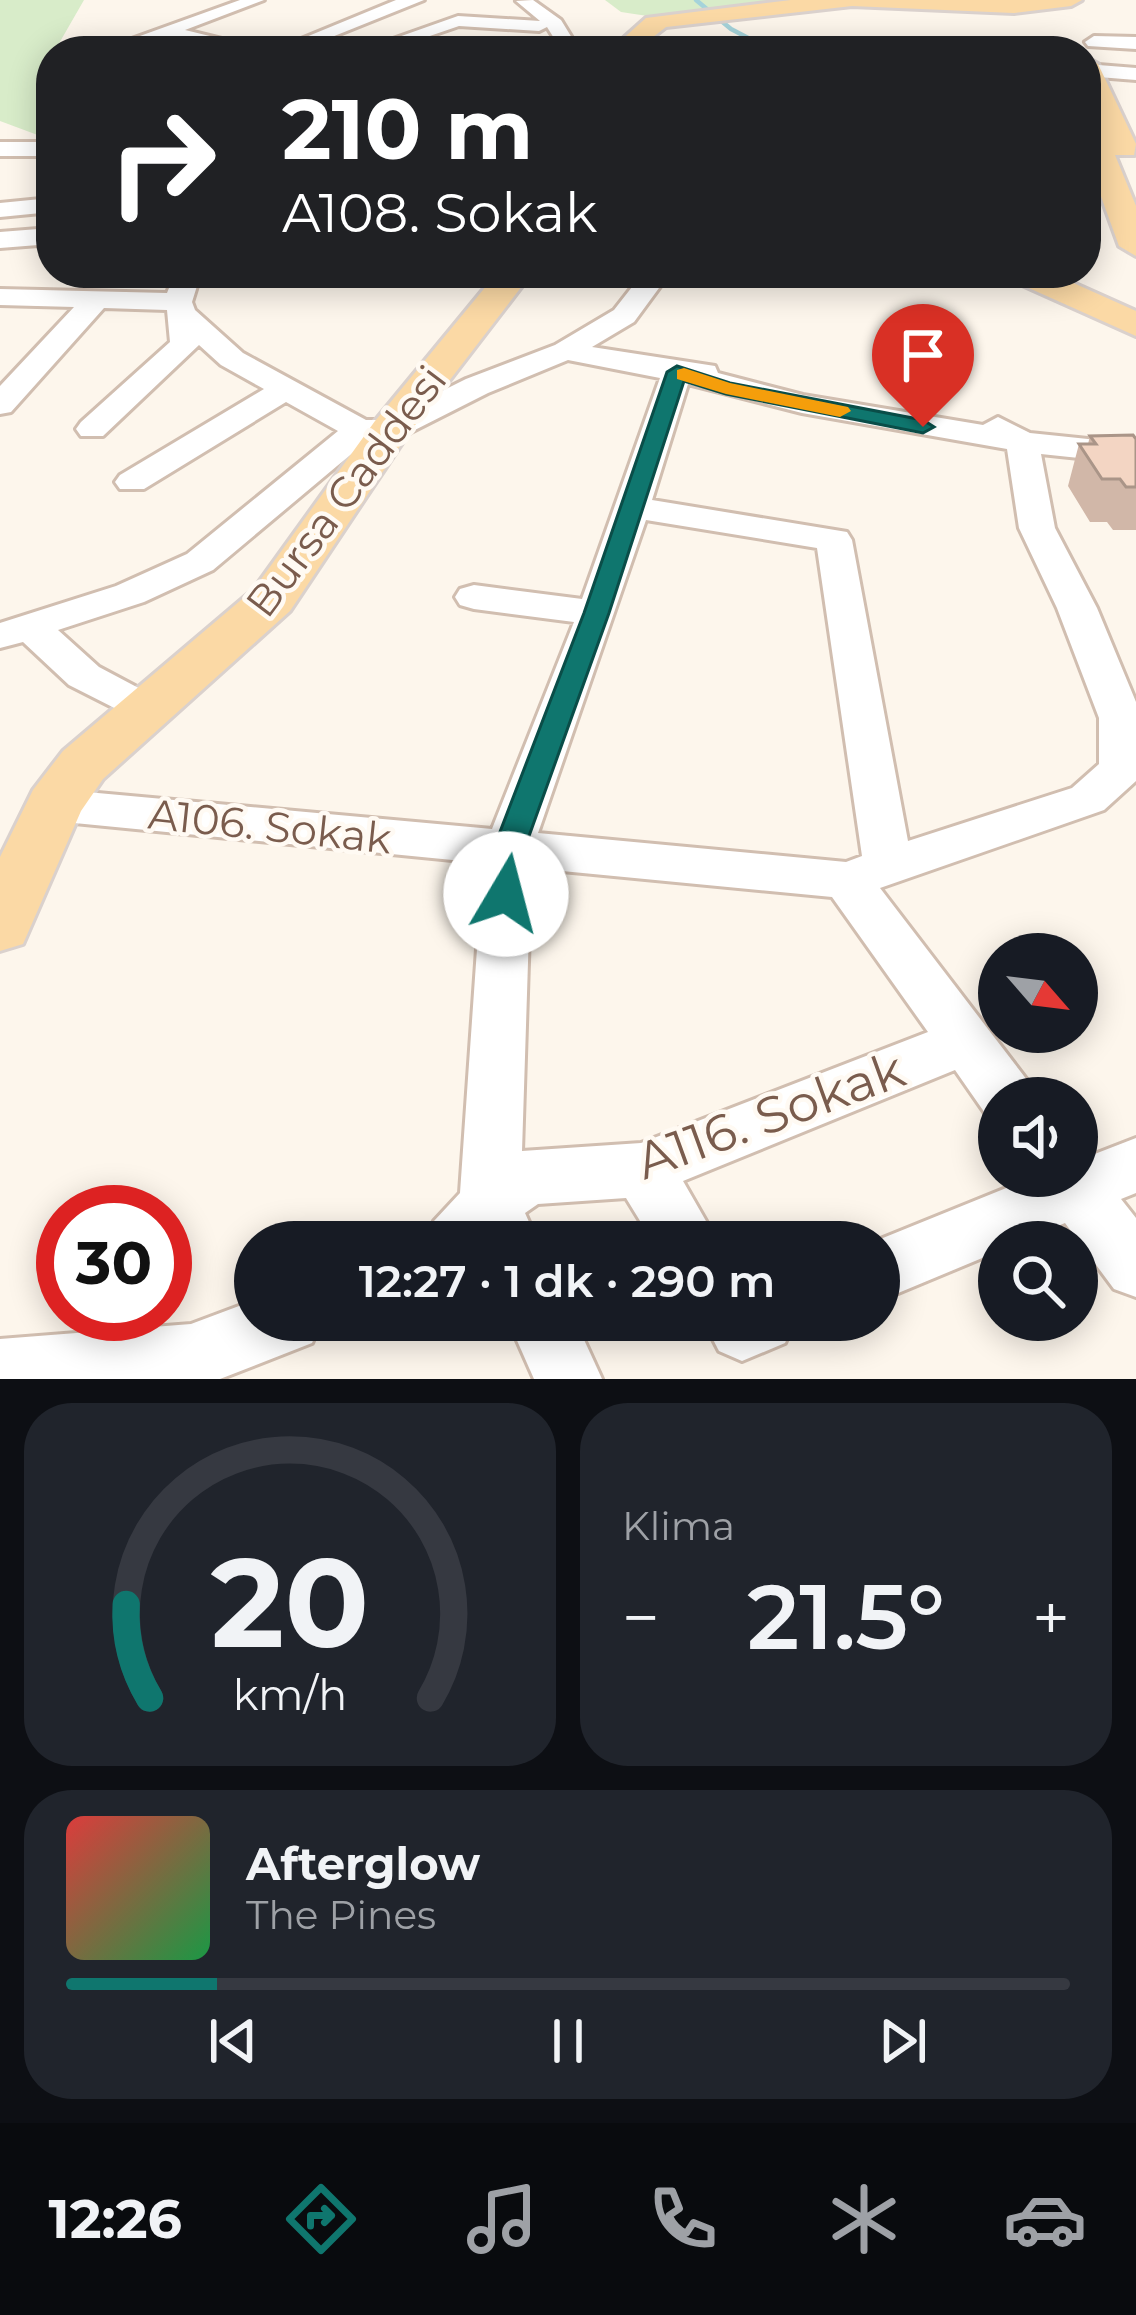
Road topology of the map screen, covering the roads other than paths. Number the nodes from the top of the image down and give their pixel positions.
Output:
1 (256, 0) edge
2 (416, 0) edge
3 (523, 0) edge
4 (868, 0) edge
5 (341, 3) dead end
6 (1061, 3) edge
7 (236, 7) junction
8 (378, 10) junction
9 (278, 16) dead end
10 (298, 20) dead end
11 (657, 24) junction
12 (547, 25) junction
13 (128, 26) dead end
14 (340, 28) junction
15 (163, 32) junction
16 (1047, 34) dead end
17 (151, 36) edge
18 (184, 36) edge
19 (319, 36) edge
20 (415, 36) edge
21 (505, 36) edge
22 (557, 36) edge
23 (641, 36) edge
24 (675, 36) edge
25 (1076, 36) edge
26 (1136, 43) edge
27 (1101, 55) edge
28 (1101, 64) edge
29 (1136, 74) edge
30 (1101, 128) edge
31 (0, 149) edge
32 (36, 149) edge
33 (1101, 164) edge
34 (1133, 169) edge
35 (36, 206) edge
36 (0, 210) edge
37 (1132, 236) edge
38 (0, 240) edge
39 (36, 244) edge
40 (501, 288) edge
41 (645, 288) edge
42 (1059, 288) edge
43 (1, 298) edge
44 (184, 298) edge
45 (96, 300) junction
46 (1119, 313) edge
47 (1136, 325) edge
48 (565, 351) junction
49 (677, 372) junction
50 (284, 390) junction
51 (0, 405) edge
52 (92, 428) dead end
53 (375, 430) junction
54 (1022, 442) junction
55 (1136, 454) edge
56 (132, 482) dead end
57 (632, 507) junction
58 (474, 597) dead end
59 (597, 613) junction
60 (17, 633) edge
61 (148, 711) junction
62 (1128, 728) edge
63 (54, 805) junction
64 (508, 850) junction
65 (867, 873) junction
66 (0, 926) edge
67 (964, 1042) junction
68 (990, 1077) edge
69 (1136, 1165) edge
70 (642, 1170) junction
71 (1098, 1175) edge
72 (1038, 1197) edge
73 (1082, 1197) edge
74 (485, 1221) edge
75 (490, 1221) edge
76 (674, 1221) edge
77 (900, 1260) edge
78 (1136, 1267) edge
79 (234, 1341) edge
80 (551, 1341) edge
81 (0, 1372) edge
82 (568, 1379) edge

1 - 7 street
2 - 8 street
3 - 12 street
4 - 6 main road
4 - 11 main road
5 - 8 street
6 - 16 main road
6 - 25 main road
7 - 9 street
7 - 15 street
8 - 14 street
10 - 14 street
11 - 23 main road
11 - 24 main road
12 - 20 street
12 - 21 street
12 - 22 street
13 - 15 street
14 - 19 street
15 - 17 street
15 - 18 street
26 - 27 street
28 - 29 street
30 - 34 main road
31 - 32 street
33 - 37 main road
35 - 36 street
38 - 39 street
40 - 53 main road, Bursa Caddesi
41 - 48 street
42 - 46 main road
43 - 45 street
44 - 45 street
44 - 50 street
44 - 52 street
45 - 51 street
46 - 47 main road
48 - 49 street
48 - 53 street
49 - 54 street
49 - 57 street
50 - 53 street
50 - 56 street
53 - 60 street
53 - 61 main road, Bursa Caddesi
54 - 55 street
54 - 62 street, A106. Sokak
57 - 59 street
57 - 65 street
58 - 59 street
59 - 64 street
60 - 61 street
61 - 63 main road, Bursa Caddesi
62 - 65 street, A106. Sokak
63 - 64 street, A106. Sokak
63 - 66 main road, Bursa Caddesi
64 - 65 street, A106. Sokak
64 - 74 street
65 - 67 street
67 - 68 street
67 - 70 street, A116. Sokak
69 - 71 street
70 - 75 street, A116. Sokak
70 - 76 street
72 - 77 street
73 - 78 street
79 - 81 street
80 - 82 street

